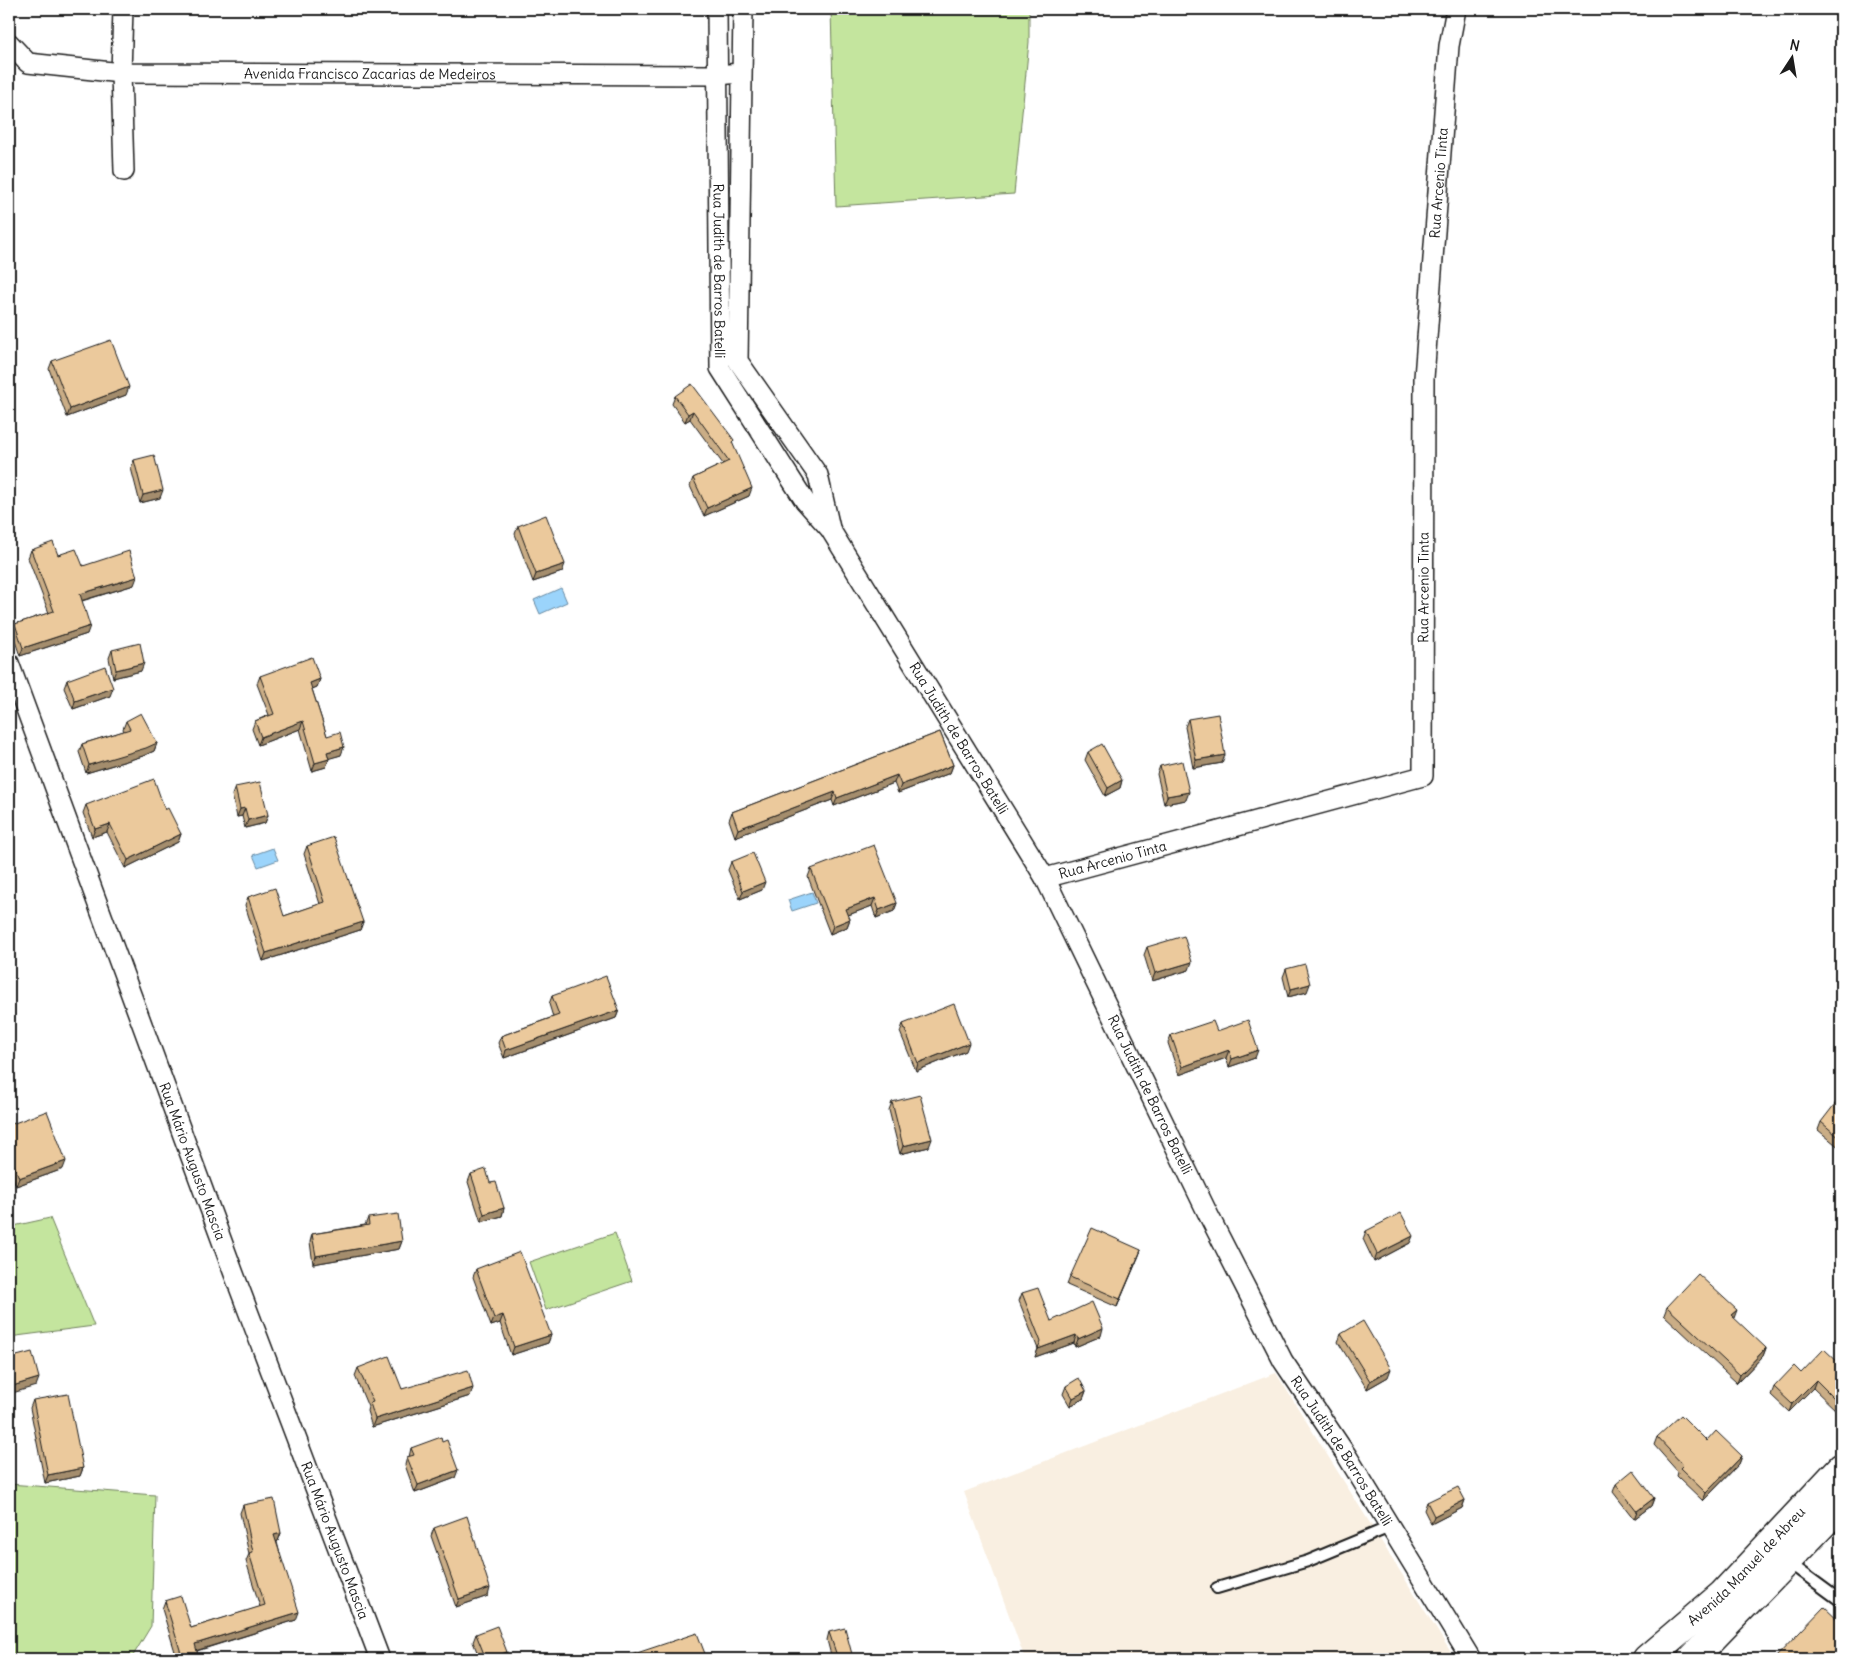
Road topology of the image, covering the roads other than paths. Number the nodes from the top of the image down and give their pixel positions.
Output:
1 (123, 9) edge
2 (717, 9) edge
3 (743, 9) edge
4 (1456, 9) edge
5 (9, 43) edge
6 (121, 72) junction
7 (741, 73) junction
8 (717, 75) junction
9 (124, 171) dead end
10 (830, 529) junction
11 (9, 663) edge
12 (1045, 878) junction
13 (1841, 1468) edge
14 (1841, 1505) edge
15 (1390, 1527) junction
16 (1787, 1561) junction
17 (1217, 1588) dead end
18 (1841, 1601) edge
19 (380, 1659) edge
20 (1471, 1659) edge
21 (1647, 1659) edge
22 (1692, 1659) edge

1 - 6 street
2 - 8 street, Rua Judith de Barros Batelli
3 - 7 street, Rua Judith de Barros Batelli
4 - 12 street, Rua Arcenio Tinta
5 - 6 street, Avenida Francisco Zacarias de Medeiros
6 - 8 street, Avenida Francisco Zacarias de Medeiros
6 - 9 street
7 - 8 street, Avenida Francisco Zacarias de Medeiros
7 - 10 street, Rua Judith de Barros Batelli
8 - 10 street, Rua Judith de Barros Batelli
10 - 12 street, Rua Judith de Barros Batelli
11 - 19 street, Rua Mário Augusto Mascia
12 - 15 street, Rua Judith de Barros Batelli
13 - 21 main road, Avenida Manuel de Abreu
14 - 16 main road, Avenida Manuel de Abreu
15 - 17 lane
15 - 20 street, Rua Judith de Barros Batelli
16 - 18 lane
16 - 22 main road, Avenida Manuel de Abreu

